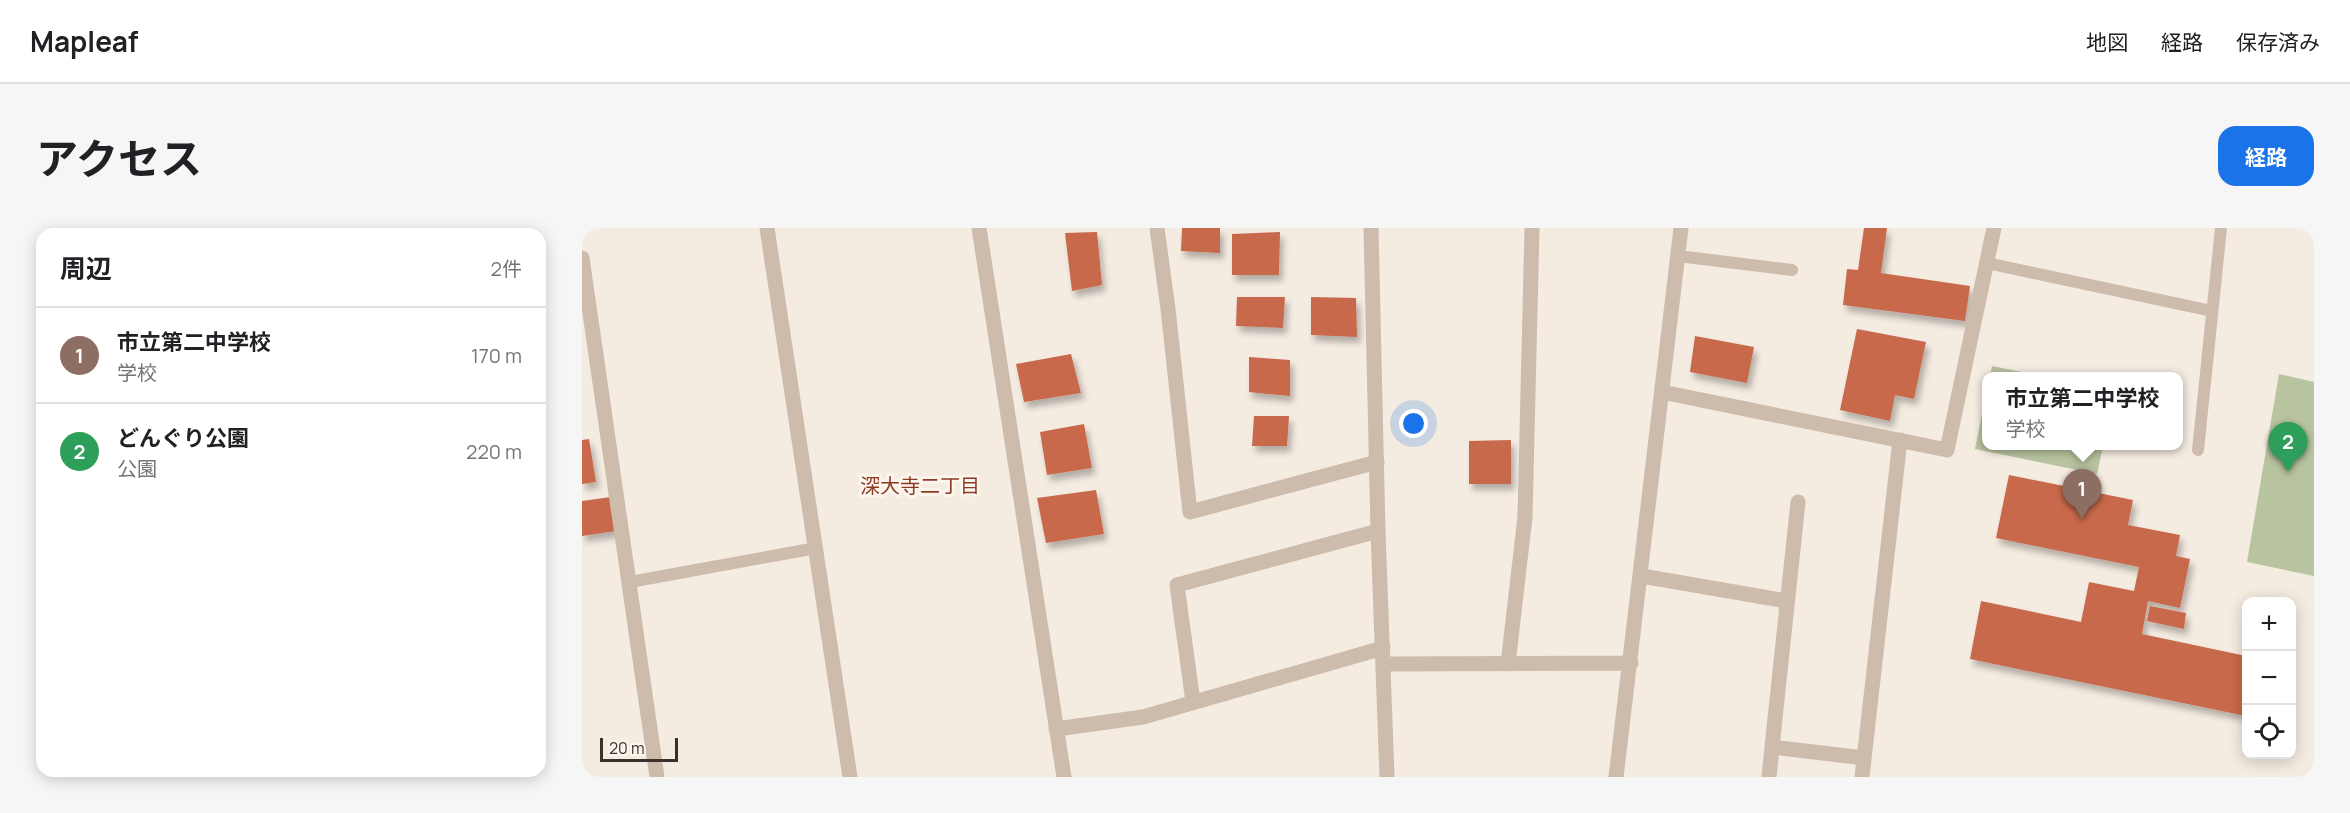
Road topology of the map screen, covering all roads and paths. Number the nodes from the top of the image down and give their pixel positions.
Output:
1 (767, 228) edge
2 (979, 228) edge
3 (1157, 228) edge
4 (1371, 228) edge
5 (1532, 228) edge
6 (1682, 228) edge
7 (1994, 228) edge
8 (2221, 228) edge
9 (1678, 256) junction
10 (582, 258) edge
11 (1987, 263) junction
12 (1792, 270) dead end
13 (2212, 311) junction
14 (1662, 392) junction
15 (1900, 440) junction
16 (2198, 450) dead end
17 (1377, 462) junction
18 (1798, 502) dead end
19 (1378, 531) junction
20 (816, 548) junction
21 (1641, 576) junction
22 (630, 582) junction
23 (1383, 648) junction
24 (1631, 663) junction
25 (1384, 664) junction
26 (1508, 664) junction
27 (1193, 702) junction
28 (1056, 729) junction
29 (1772, 747) junction
30 (1864, 758) junction
31 (657, 777) edge
32 (850, 777) edge
33 (1064, 777) edge
34 (1387, 777) edge
35 (1616, 777) edge
36 (1769, 777) edge
37 (1862, 777) edge

1 - 20 street
2 - 28 street
3 - 17 street
4 - 17 street
5 - 26 street
6 - 9 street
7 - 11 street
8 - 13 lane
9 - 12 lane
9 - 14 street
10 - 22 street
11 - 13 lane
11 - 15 street
13 - 16 lane
14 - 15 street
14 - 21 street
15 - 30 street
17 - 19 street
18 - 29 street
19 - 23 street
19 - 27 street
20 - 22 lane
20 - 32 street
21 - 24 street
21 - 29 street
22 - 31 street
23 - 25 street
23 - 27 street
24 - 26 street
24 - 35 street
25 - 26 street
25 - 34 street
27 - 28 street
28 - 33 street
29 - 30 street
29 - 36 street
30 - 37 street

